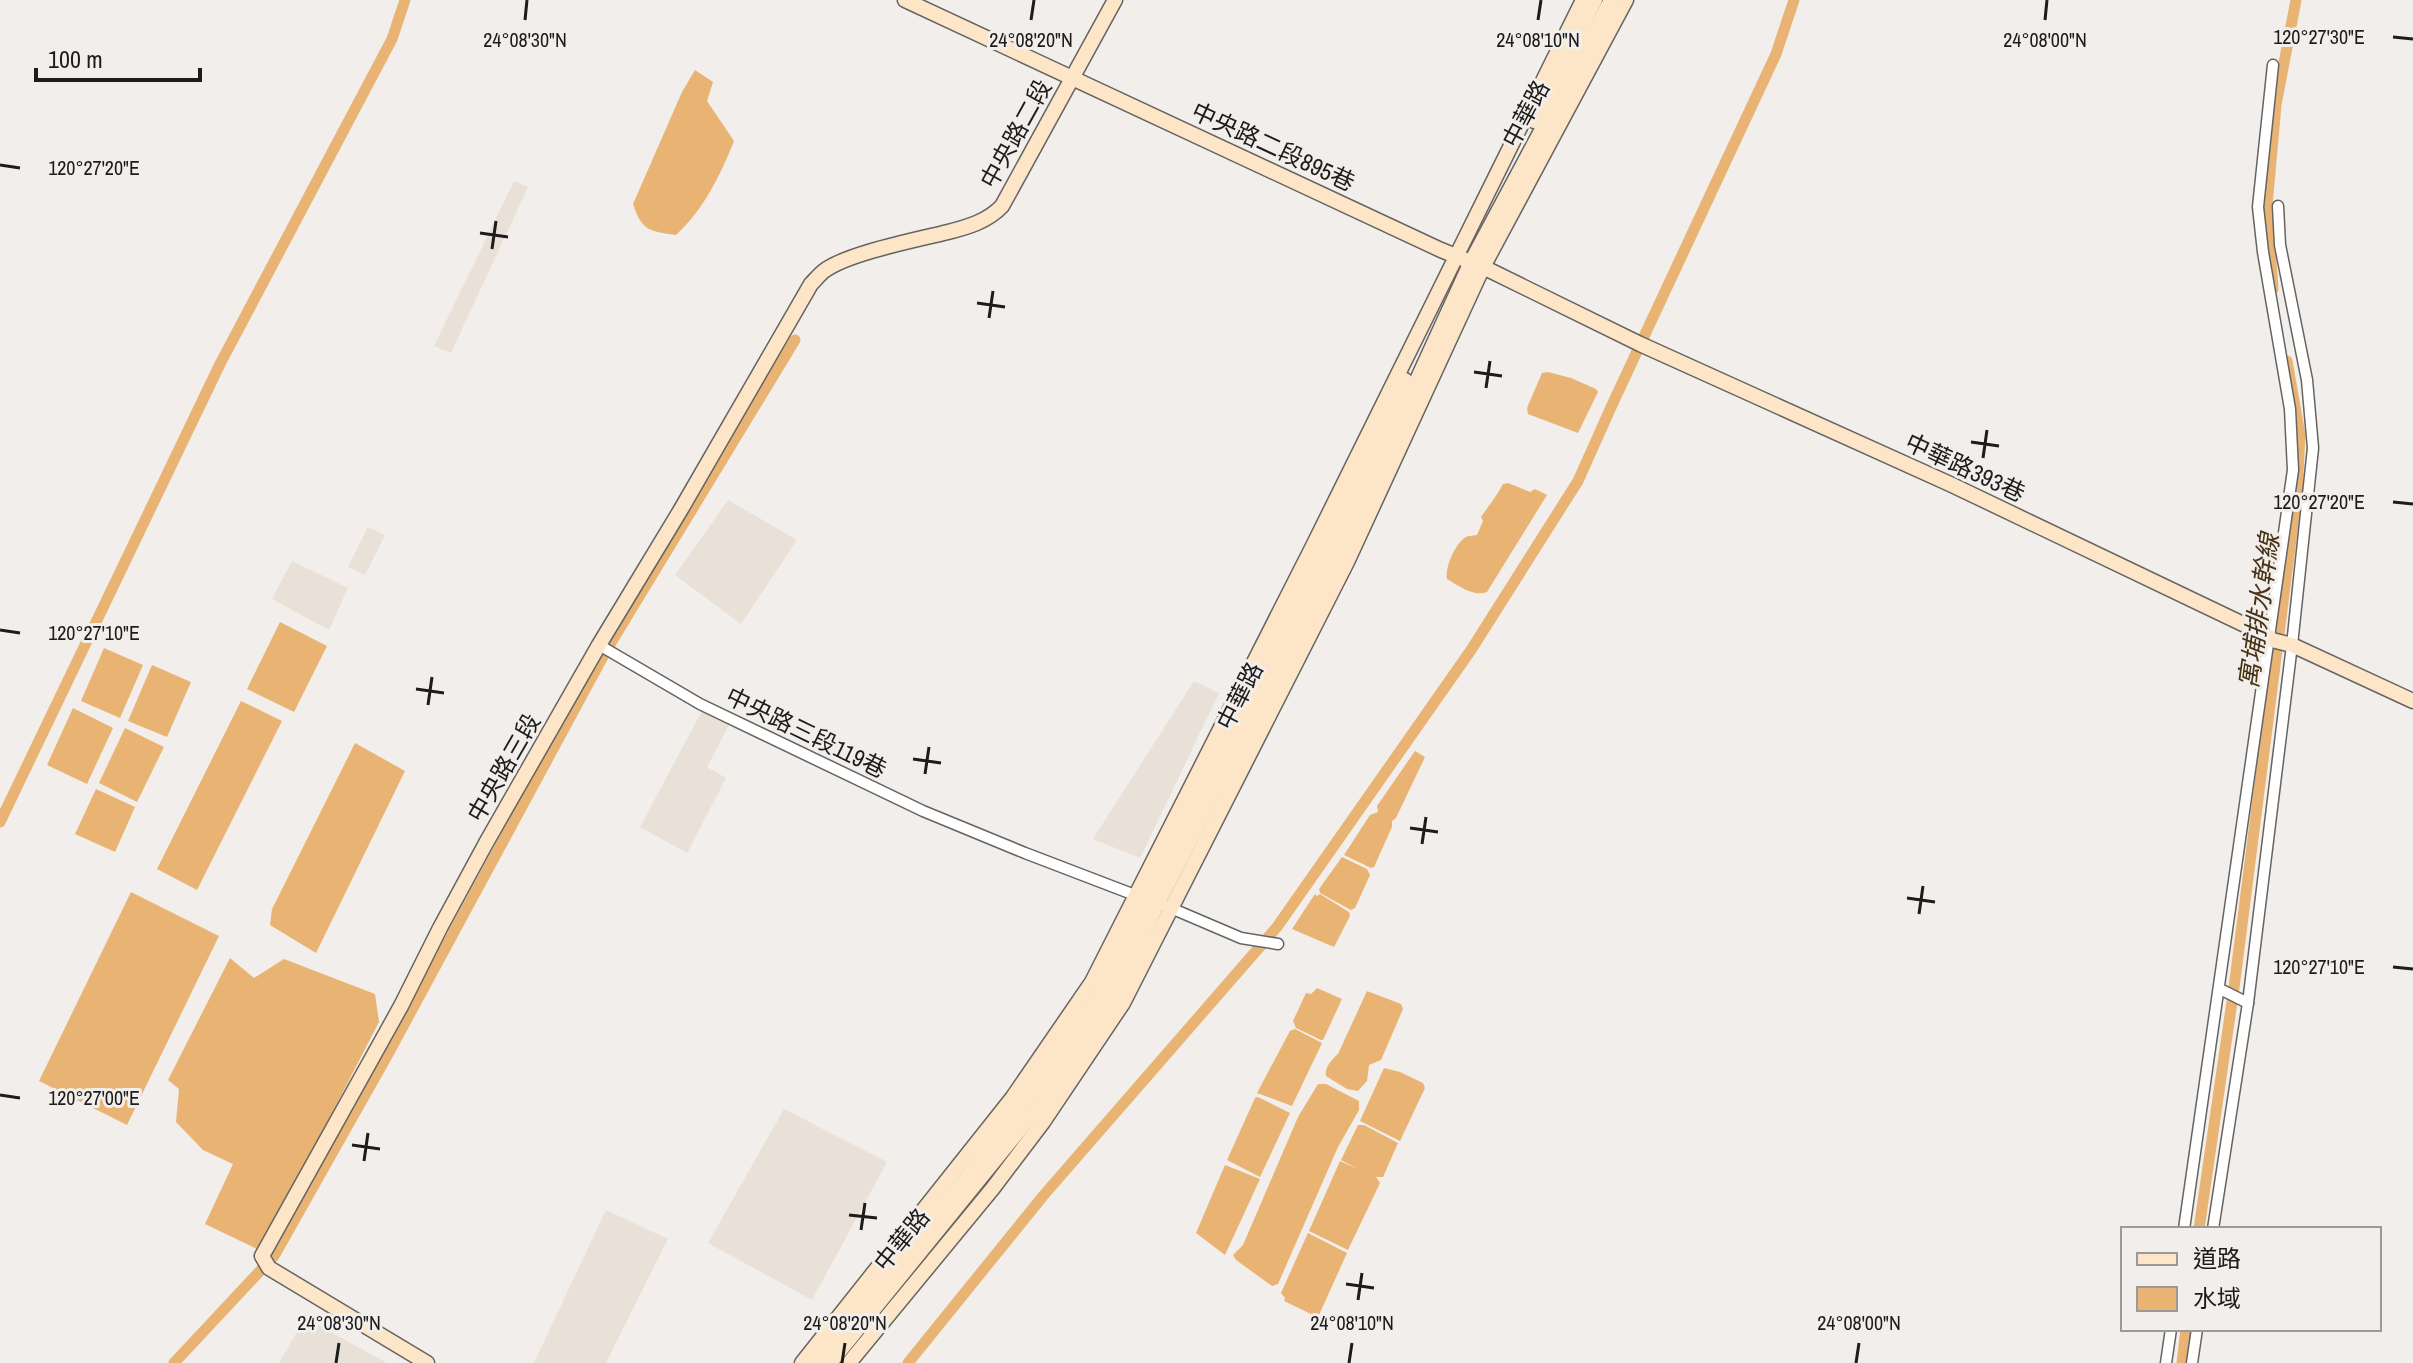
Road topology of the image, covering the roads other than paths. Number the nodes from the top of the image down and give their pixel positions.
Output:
1 (905, 0) edge
2 (1115, 0) edge
3 (1583, 0) edge
4 (1595, 0) edge
5 (1611, 0) edge
6 (1626, 0) edge
7 (2273, 65) dead end
8 (1072, 78) junction
9 (2278, 206) dead end
10 (1468, 260) junction
11 (796, 309) joint
12 (2270, 638) junction
13 (599, 645) junction
14 (2292, 645) junction
15 (2413, 701) edge
16 (1154, 902) junction
17 (1278, 944) dead end
18 (2220, 989) junction
19 (2248, 1003) junction
20 (2184, 1227) edge
21 (2213, 1227) edge
22 (2171, 1331) edge
23 (2197, 1331) edge
24 (427, 1363) edge
25 (802, 1363) edge
26 (816, 1363) edge
27 (830, 1363) edge
28 (849, 1363) edge
29 (2166, 1363) edge
30 (2192, 1363) edge

1 - 8 main road, 中央路二段895巷
2 - 8 main road, 中央路二段
3 - 10 main road, 中華路
4 - 10 main road, 中華路
5 - 10 main road, 中華路
6 - 10 main road, 中華路
7 - 12 street
8 - 10 main road, 中央路二段895巷
8 - 11 main road, 中央路二段
9 - 14 street
10 - 12 main road, 中華路393巷
10 - 16 main road, 中華路
10 - 16 main road, 中華路
11 - 13 main road, 中央路三段
12 - 14 main road, 中華路393巷
12 - 18 street
13 - 16 street, 中央路三段119巷
13 - 24 main road, 中央路三段
14 - 15 main road, 中華路393巷
14 - 19 street
16 - 17 street, 中央路三段119巷
16 - 25 main road, 中華路
16 - 26 main road, 中華路
16 - 27 main road, 中華路
16 - 28 main road, 中華路
18 - 19 street
18 - 20 street
19 - 21 street
22 - 29 street
23 - 30 street

